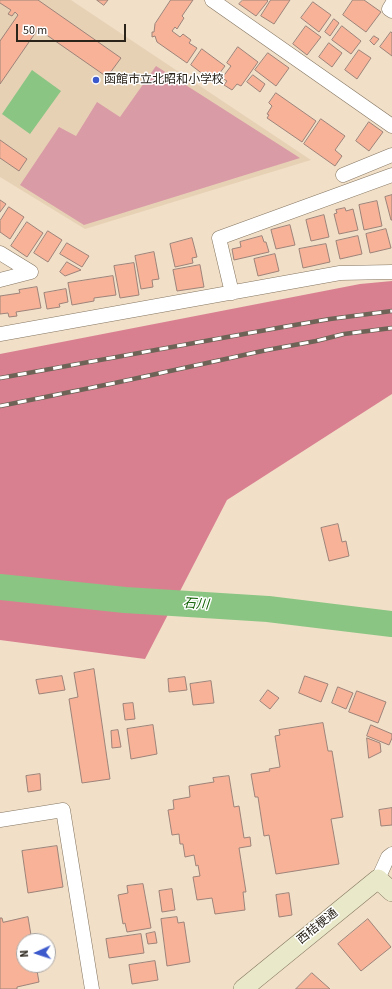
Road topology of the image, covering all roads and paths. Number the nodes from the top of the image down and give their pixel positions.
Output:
1 (212, 0) edge
2 (392, 4) edge
3 (392, 11) edge
4 (392, 126) edge
5 (392, 154) edge
6 (342, 175) dead end
7 (392, 175) edge
8 (0, 253) edge
9 (392, 272) edge
10 (0, 280) edge
11 (232, 293) junction
12 (0, 334) edge
13 (0, 820) edge
14 (392, 854) edge
15 (378, 879) junction
16 (392, 892) edge
17 (92, 989) edge
18 (243, 989) edge

1 - 4 street
2 - 3 street
5 - 6 street
7 - 11 street
8 - 10 street
9 - 11 street
11 - 12 street
13 - 17 street
14 - 15 street
15 - 16 street
15 - 18 street, 西桔梗通

